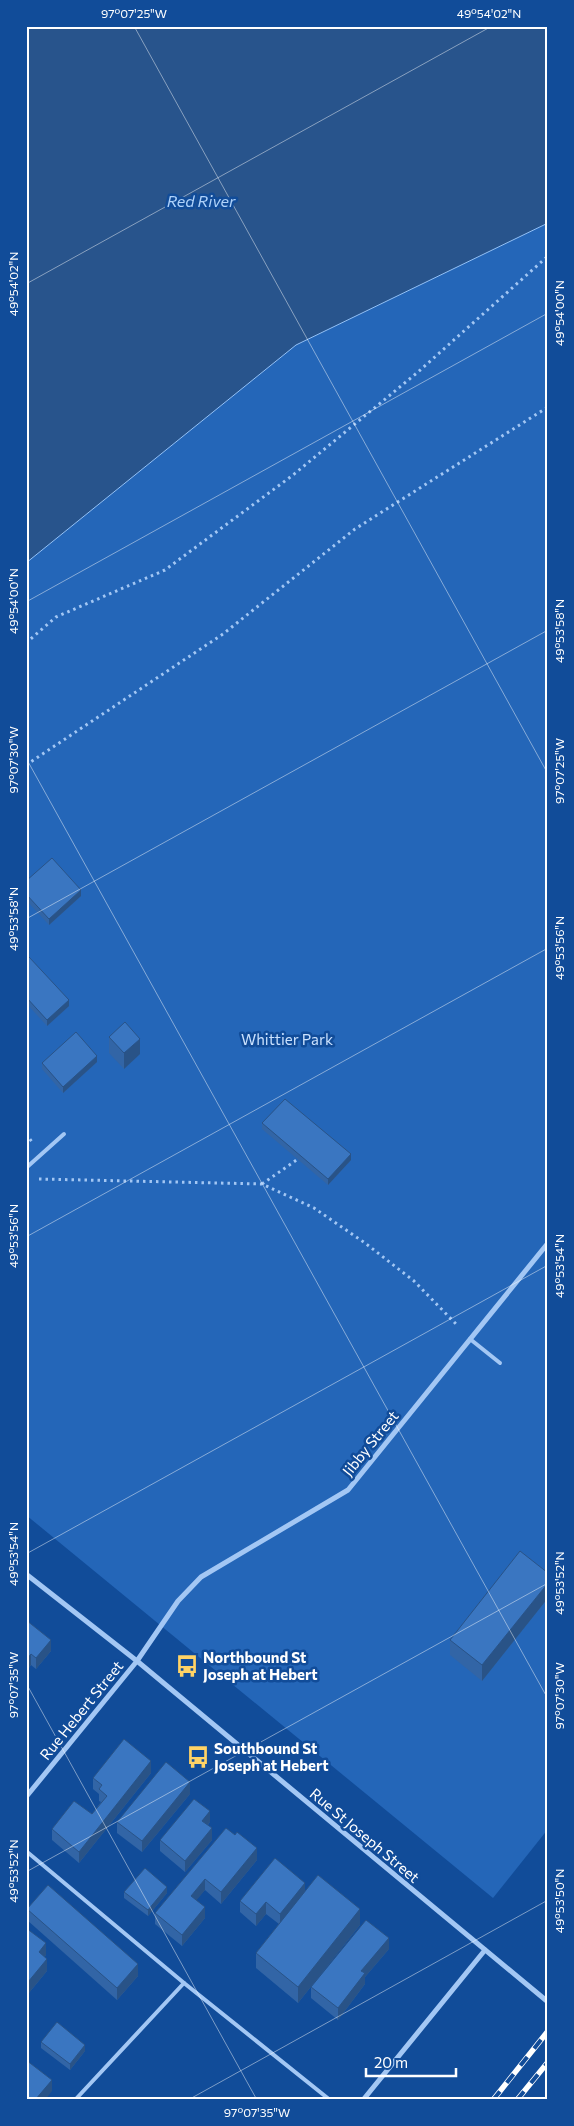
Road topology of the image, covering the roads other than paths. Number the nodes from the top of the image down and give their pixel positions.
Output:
1 (64, 1134) dead end
2 (26, 1168) edge
3 (548, 1243) edge
4 (470, 1338) junction
5 (500, 1363) dead end
6 (26, 1574) edge
7 (136, 1661) junction
8 (26, 1797) edge
9 (26, 1851) edge
10 (485, 1950) junction
11 (184, 1983) junction
12 (548, 2002) edge
13 (75, 2100) edge
14 (330, 2100) edge
15 (363, 2100) edge

1 - 2 lane
3 - 4 street, Jibby Street
4 - 5 lane
4 - 7 street, Jibby Street
6 - 7 street, Rue St Joseph Street
7 - 8 street, Rue Hebert Street
7 - 10 street, Rue St Joseph Street
9 - 11 lane
10 - 12 street, Rue St Joseph Street
10 - 15 street
11 - 13 lane
11 - 14 lane

